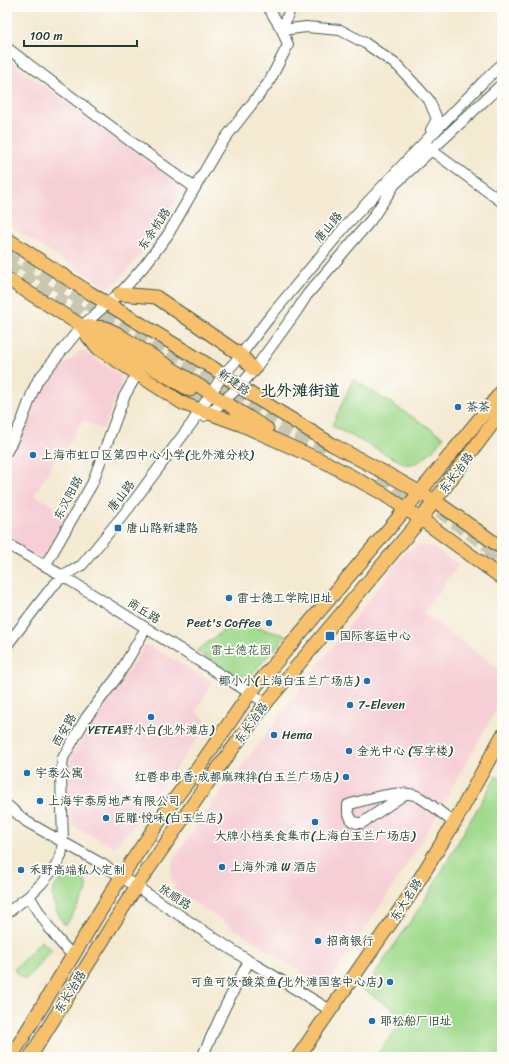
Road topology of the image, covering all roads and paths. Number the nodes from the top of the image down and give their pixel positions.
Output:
1 (268, 7) edge
2 (291, 7) edge
3 (282, 30) junction
4 (7, 48) edge
5 (502, 64) edge
6 (502, 84) edge
7 (424, 142) junction
8 (431, 150) junction
9 (195, 188) junction
10 (502, 202) edge
11 (7, 239) edge
12 (7, 279) edge
13 (119, 294) junction
14 (108, 304) junction
15 (82, 326) junction
16 (241, 355) junction
17 (254, 370) junction
18 (137, 374) junction
19 (223, 375) junction
20 (240, 386) junction
21 (190, 390) tunnel mouth
22 (502, 391) edge
23 (211, 393) junction
24 (223, 401) junction
25 (205, 411) junction
26 (502, 411) edge
27 (7, 451) edge
28 (327, 463) junction
29 (420, 492) junction
30 (435, 501) junction
31 (406, 509) junction
32 (421, 519) junction
33 (7, 544) edge
34 (502, 548) edge
35 (45, 566) junction
36 (63, 576) junction
37 (502, 578) edge
38 (146, 628) junction
39 (7, 645) edge
40 (250, 693) junction
41 (266, 703) junction
42 (502, 736) edge
43 (405, 794) junction
44 (7, 805) edge
45 (454, 823) junction
46 (63, 842) junction
47 (121, 877) junction
48 (136, 887) junction
49 (29, 896) junction
50 (7, 913) edge
51 (73, 955) junction
52 (249, 961) junction
53 (330, 1010) junction
54 (11, 1057) edge
55 (30, 1057) edge
56 (202, 1057) edge
57 (298, 1057) edge

1 - 3 street, 东余杭路
2 - 3 street
3 - 7 street
3 - 9 street, 东余杭路
4 - 9 street
5 - 7 street, 唐山路
6 - 8 street, 唐山路
7 - 8 street
7 - 16 street, 唐山路
8 - 10 street
8 - 17 street, 唐山路
9 - 13 street, 东余杭路
11 - 14 main road, 新建路
12 - 15 main road, 新建路
13 - 14 street, 东余杭路
13 - 16 main road
14 - 15 street, 东余杭路
14 - 19 main road, 新建路
15 - 18 main road, 新建路
15 - 21 main road
15 - 23 main road, 新建路
15 - 27 street, 东余杭路
16 - 17 main road
16 - 19 street, 唐山路
17 - 20 street, 唐山路
18 - 25 main road, 新建路
18 - 35 street, 东汉阳路
19 - 20 main road, 新建路
19 - 23 street, 唐山路
20 - 24 street, 唐山路
20 - 29 main road, 新建路
22 - 29 main road, 东长治路
23 - 24 main road, 新建路
23 - 25 street, 唐山路
24 - 25 street, 唐山路
24 - 28 main road, 新建路
25 - 28 main road, 新建路
25 - 36 street, 唐山路
26 - 30 main road, 东长治路
28 - 31 main road, 新建路
29 - 30 main road, 新建路
29 - 31 main road, 东长治路
30 - 32 main road, 东长治路
30 - 34 main road, 新建路
31 - 32 main road, 新建路
31 - 40 main road, 东长治路
32 - 37 main road, 新建路
32 - 41 main road, 东长治路
33 - 35 street, 商丘路
35 - 36 street, 商丘路
36 - 38 street, 商丘路
36 - 39 street
38 - 40 street, 商丘路
38 - 46 street, 西安路
40 - 41 street, 商丘路
40 - 47 main road, 东长治路
41 - 48 main road, 东长治路
42 - 45 main road, 东大名路
43 - 43 street
43 - 45 street
44 - 46 street, 旅顺路
45 - 53 main road, 东大名路
46 - 47 street, 旅顺路
46 - 49 street, 西安路
47 - 48 street, 旅顺路
47 - 51 main road, 东长治路
48 - 52 street, 旅顺路
48 - 55 main road, 东长治路
49 - 50 street, 西安路
49 - 51 street, 东长治路
51 - 54 main road, 东长治路
52 - 53 street, 旅顺路
52 - 56 street
53 - 57 main road, 东大名路

